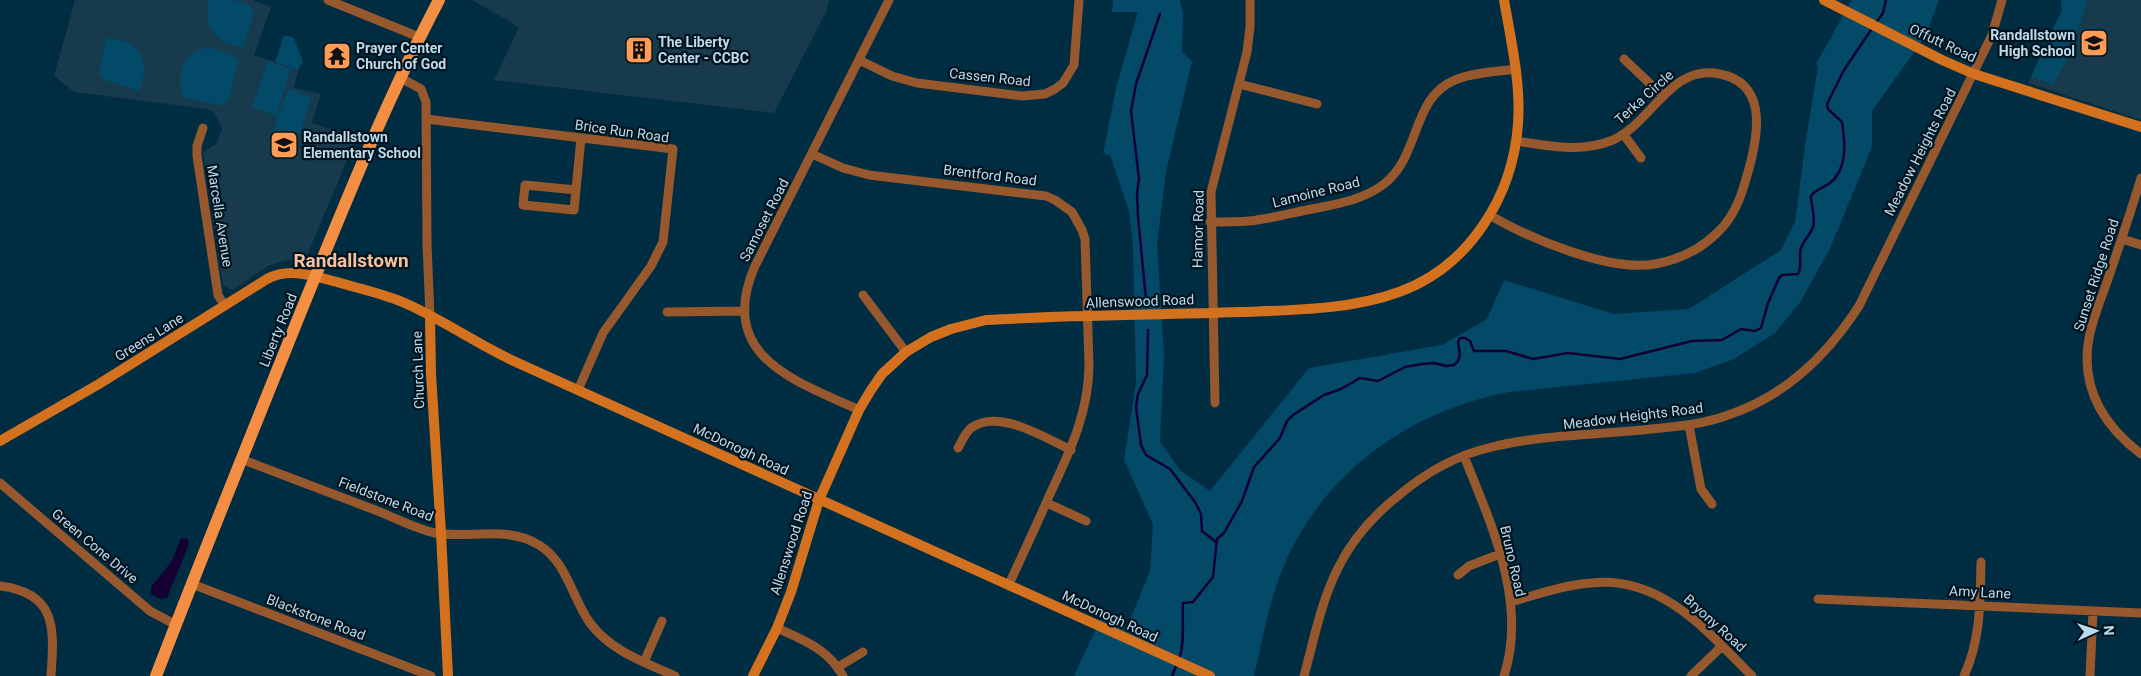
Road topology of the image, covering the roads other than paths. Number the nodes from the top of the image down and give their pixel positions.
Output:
1 (328, 0) edge
2 (439, 0) edge
3 (888, 0) edge
4 (1079, 0) edge
5 (1250, 0) edge
6 (1504, 0) edge
7 (1824, 0) edge
8 (2002, 0) edge
9 (419, 37) junction
10 (1624, 59) dead end
11 (859, 60) junction
12 (1516, 69) junction
13 (1974, 74) junction
14 (399, 77) junction
15 (1239, 84) junction
16 (1663, 96) junction
17 (1317, 104) dead end
18 (426, 119) junction
19 (2141, 127) edge
20 (203, 128) dead end
21 (1624, 134) junction
22 (581, 138) junction
23 (1516, 141) junction
24 (812, 154) junction
25 (1640, 158) dead end
26 (2141, 178) edge
27 (576, 190) junction
28 (1491, 216) junction
29 (1210, 222) junction
30 (2122, 239) junction
31 (2141, 245) edge
32 (316, 276) junction
33 (863, 295) dead end
34 (225, 306) junction
35 (745, 311) junction
36 (667, 312) dead end
37 (1213, 313) junction
38 (430, 316) junction
39 (1088, 317) junction
40 (906, 352) junction
41 (578, 390) junction
42 (1215, 403) dead end
43 (859, 410) junction
44 (1689, 425) junction
45 (0, 441) edge
46 (958, 448) dead end
47 (1071, 450) junction
48 (2141, 454) edge
49 (1464, 456) junction
50 (241, 459) junction
51 (0, 483) edge
52 (819, 500) junction
53 (1046, 503) junction
54 (1712, 504) dead end
55 (1086, 521) dead end
56 (441, 533) junction
57 (1500, 554) junction
58 (1981, 562) dead end
59 (1458, 575) dead end
60 (192, 584) junction
61 (1009, 584) junction
62 (0, 586) edge
63 (1818, 599) dead end
64 (1510, 602) junction
65 (1980, 606) junction
66 (2093, 611) junction
67 (2141, 613) edge
68 (662, 621) dead end
69 (176, 625) junction
70 (777, 628) junction
71 (1722, 646) junction
72 (863, 652) dead end
73 (644, 662) junction
74 (838, 667) junction
75 (51, 676) edge
76 (156, 676) edge
77 (431, 676) edge
78 (448, 676) edge
79 (675, 676) edge
80 (753, 676) edge
81 (844, 676) edge
82 (1210, 676) edge
83 (1304, 676) edge
84 (1504, 676) edge
85 (1691, 676) edge
86 (1752, 676) edge
87 (1964, 676) edge
88 (2090, 676) edge

1 - 9 street
2 - 9 main road, Liberty Road
3 - 11 street, Samoset Road
4 - 11 street, Cassen Road
5 - 15 street, Hamor Road
6 - 12 street, Allenswood Road
7 - 13 street, Offutt Road
8 - 13 street, Meadow Heights Road
9 - 14 main road, Liberty Road
10 - 16 street
11 - 24 street, Samoset Road
12 - 23 street, Allenswood Road
12 - 29 street, Lamoine Road
13 - 19 street, Offutt Road
13 - 44 street, Meadow Heights Road
14 - 18 street, Church Lane
14 - 32 main road, Liberty Road
15 - 17 street
15 - 29 street, Hamor Road
16 - 21 street, Terka Circle
16 - 28 street, Terka Circle
18 - 22 street, Brice Run Road
18 - 38 street, Church Lane
20 - 34 street, Marcella Avenue
21 - 23 street, Terka Circle
21 - 25 street
22 - 27 street
22 - 41 street, Brice Run Road
23 - 28 street, Allenswood Road
24 - 35 street, Samoset Road
24 - 39 street, Brentford Road
26 - 30 street, Sunset Ridge Road
27 - 27 street
28 - 37 street, Allenswood Road
29 - 37 street, Hamor Road
30 - 31 street
30 - 48 street, Sunset Ridge Road
32 - 34 street, Greens Lane
32 - 38 street, McDonogh Road
32 - 50 main road, Liberty Road
33 - 40 street
34 - 45 street, Greens Lane
35 - 36 street
35 - 43 street, Samoset Road
37 - 39 street, Allenswood Road
37 - 42 street, Hamor Road
38 - 41 street, McDonogh Road
38 - 56 street, Church Lane
39 - 40 street, Allenswood Road
39 - 47 street, Brentford Road
40 - 43 street, Allenswood Road
41 - 52 street, McDonogh Road
43 - 52 street, Allenswood Road
44 - 49 street, Meadow Heights Road
44 - 54 street
46 - 47 street
47 - 53 street, Brentford Road
49 - 57 street, Bruno Road
49 - 83 street, Meadow Heights Road
50 - 56 street, Fieldstone Road
50 - 60 main road, Liberty Road
51 - 69 street, Green Cone Drive
52 - 61 street, McDonogh Road
52 - 70 street, Allenswood Road
53 - 55 street
53 - 61 street, Brentford Road
56 - 73 street, Fieldstone Road
56 - 78 street, Church Lane
57 - 59 street
57 - 64 street, Bruno Road
58 - 65 street
60 - 69 main road, Liberty Road
60 - 77 street, Blackstone Road
61 - 82 street, McDonogh Road
62 - 75 street
63 - 65 street, Amy Lane
64 - 71 street, Bryony Road
64 - 84 street, Bruno Road
65 - 66 street, Amy Lane
65 - 87 street
66 - 67 street, Amy Lane
66 - 88 street
68 - 73 street
69 - 76 main road, Liberty Road
70 - 74 street
70 - 80 street, Allenswood Road
71 - 85 street
71 - 86 street, Bryony Road
72 - 74 street
73 - 79 street, Fieldstone Road
74 - 81 street

